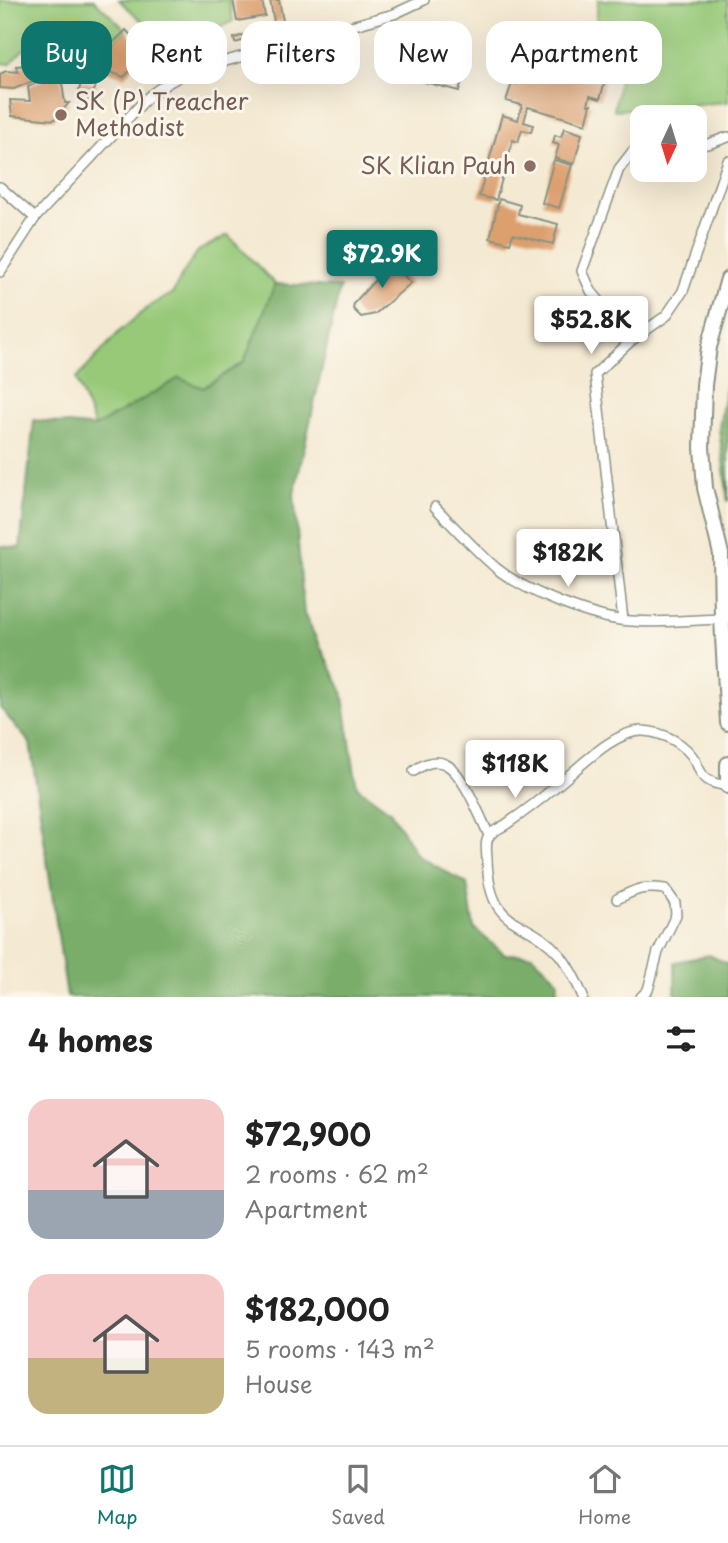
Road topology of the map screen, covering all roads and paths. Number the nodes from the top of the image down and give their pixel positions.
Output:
1 (424, 0) edge
2 (728, 137) edge
3 (707, 144) edge
4 (630, 155) edge
5 (728, 161) edge
6 (0, 187) edge
7 (35, 218) junction
8 (0, 272) edge
9 (728, 279) edge
10 (632, 340) junction
11 (435, 507) dead end
12 (722, 618) junction
13 (623, 620) junction
14 (728, 723) edge
15 (728, 764) edge
16 (414, 771) dead end
17 (728, 786) edge
18 (489, 835) junction
19 (617, 900) dead end
20 (583, 997) edge
21 (642, 997) edge

1 - 7 street
2 - 3 street
4 - 10 street
5 - 10 street
6 - 7 street
7 - 8 street
9 - 12 main road
10 - 13 street
11 - 13 street
12 - 13 street
12 - 14 main road
15 - 17 main road
16 - 18 street
17 - 18 street
18 - 20 street
19 - 21 street

